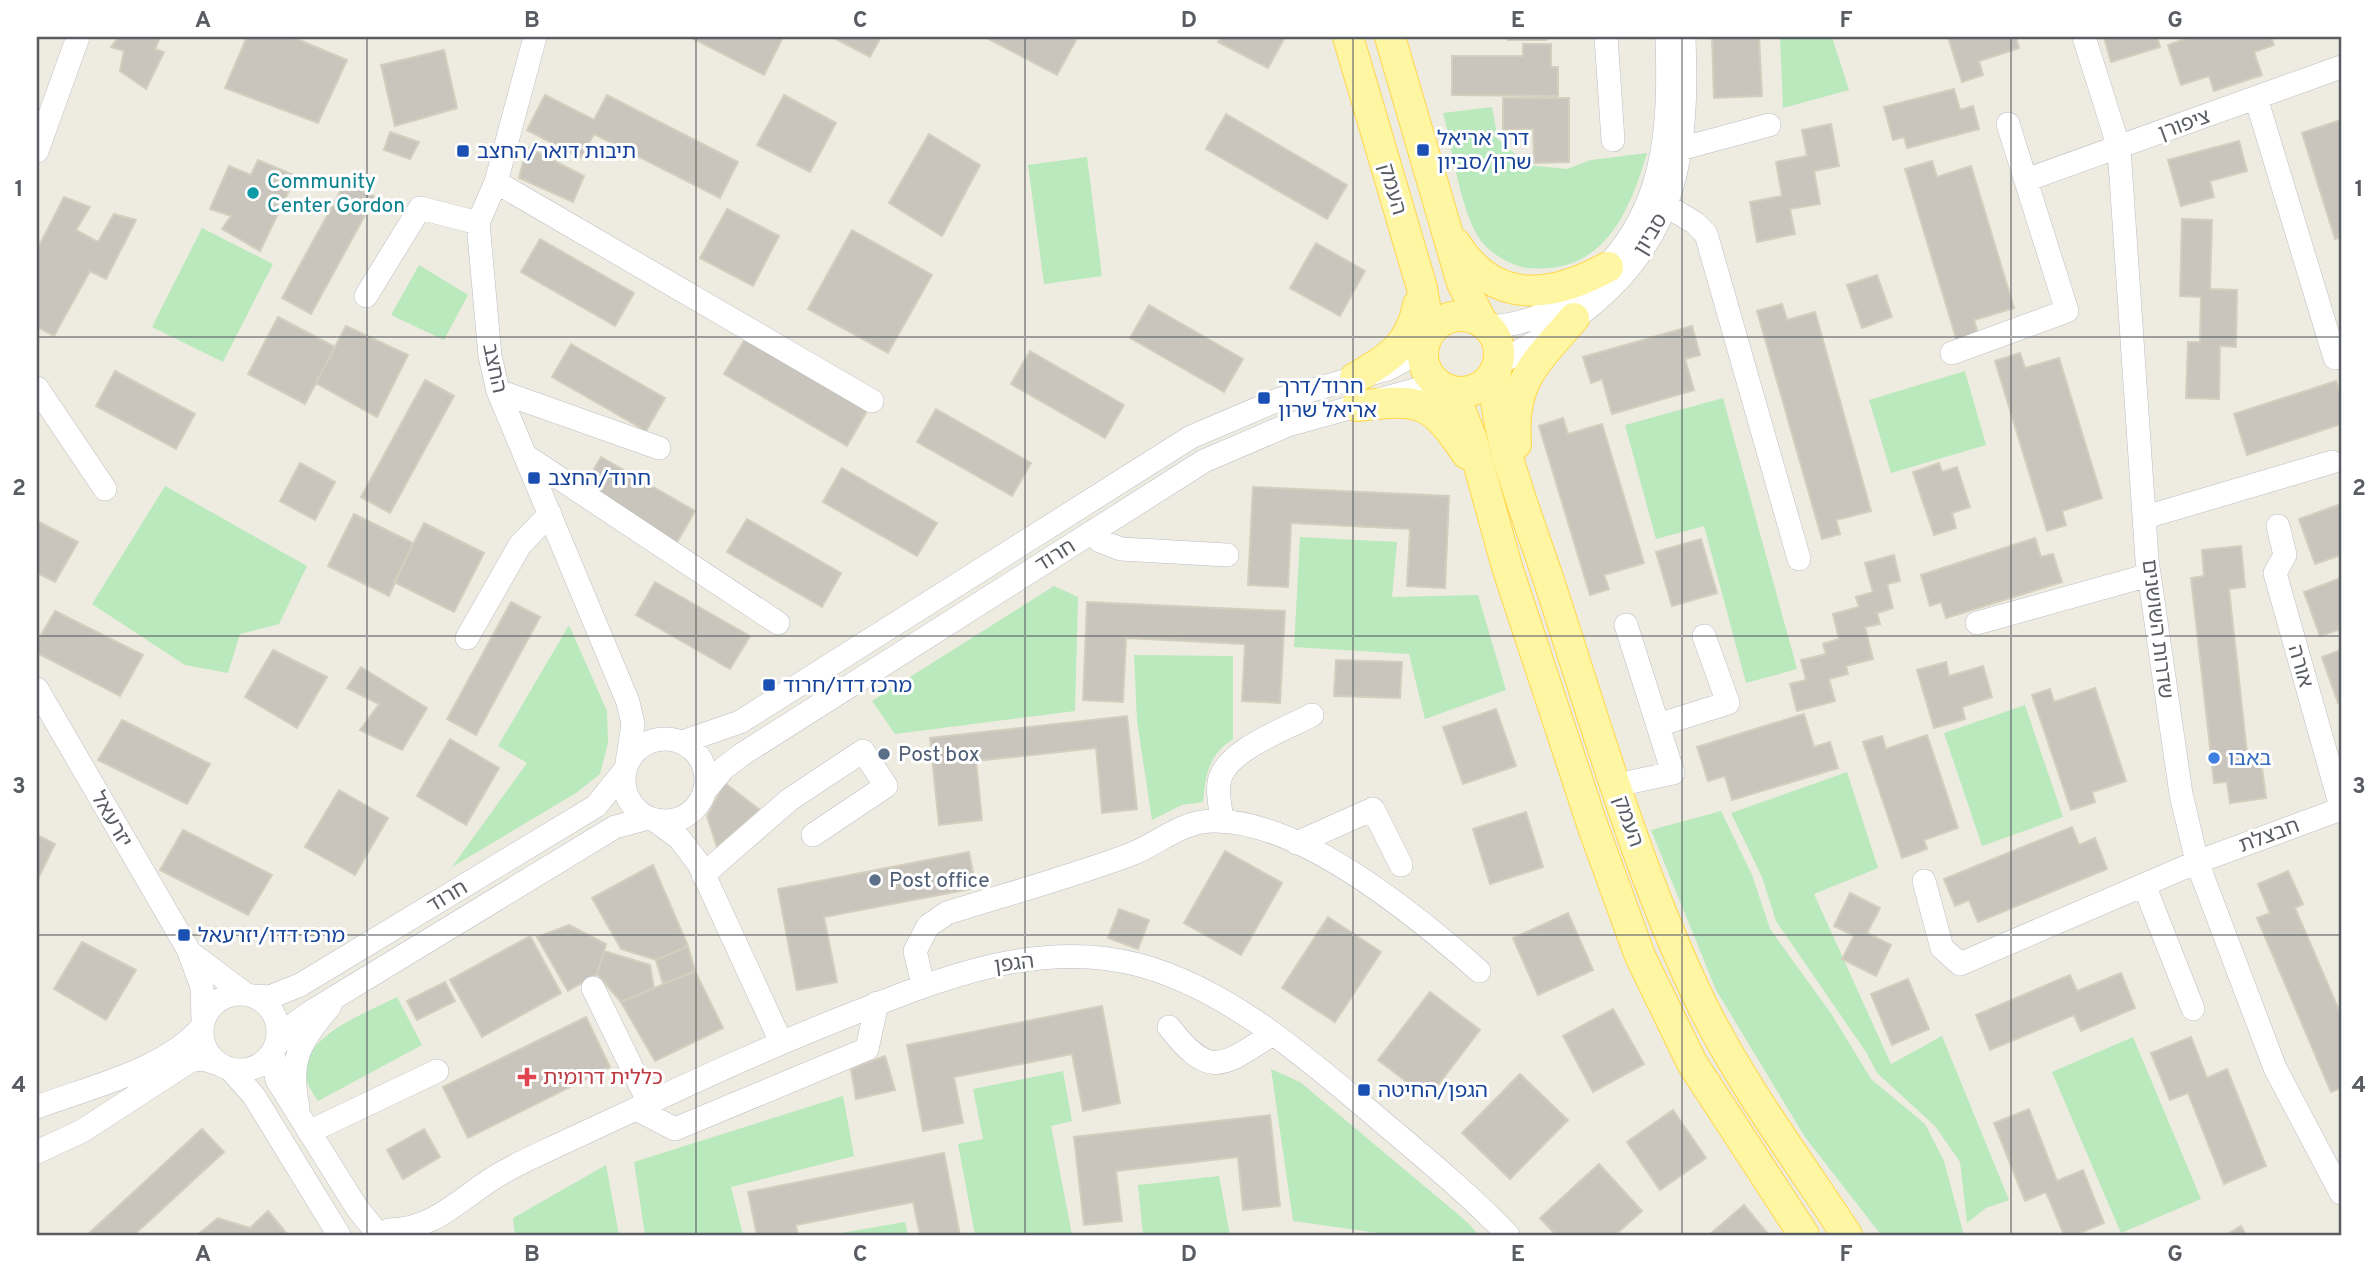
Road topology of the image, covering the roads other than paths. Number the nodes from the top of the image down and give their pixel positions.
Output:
1 (78, 37) edge
2 (536, 37) edge
3 (1348, 37) edge
4 (1390, 37) edge
5 (1605, 37) edge
6 (1667, 37) edge
7 (1684, 37) edge
8 (2084, 37) edge
9 (2341, 67) edge
10 (2256, 98) junction
11 (2008, 124) dead end
12 (1769, 125) dead end
13 (1613, 140) dead end
14 (2119, 148) junction
15 (1680, 149) junction
16 (37, 151) edge
17 (2026, 180) junction
18 (496, 182) junction
19 (1667, 206) junction
20 (478, 223) junction
21 (1446, 228) junction
22 (1608, 267) junction
23 (1422, 288) junction
24 (366, 296) dead end
25 (1574, 318) junction
26 (1485, 324) junction
27 (1424, 346) junction
28 (1952, 353) dead end
29 (2335, 358) dead end
30 (1497, 369) junction
31 (37, 388) edge
32 (1444, 388) junction
33 (498, 391) junction
34 (1356, 392) junction
35 (872, 401) dead end
36 (659, 448) dead end
37 (526, 456) junction
38 (2332, 462) dead end
39 (1480, 474) junction
40 (105, 489) dead end
41 (1519, 489) junction
42 (551, 514) junction
43 (2146, 517) junction
44 (2278, 526) dead end
45 (1095, 530) junction
46 (1227, 555) dead end
47 (1799, 559) dead end
48 (2149, 575) junction
49 (778, 622) dead end
50 (1977, 623) dead end
51 (1626, 625) dead end
52 (1704, 636) dead end
53 (467, 638) dead end
54 (621, 684) junction
55 (37, 689) edge
56 (1312, 715) dead end
57 (1658, 725) junction
58 (676, 741) junction
59 (626, 766) junction
60 (1617, 785) junction
61 (701, 798) junction
62 (2341, 808) edge
63 (653, 820) junction
64 (1222, 821) junction
65 (813, 835) dead end
66 (1297, 843) junction
67 (2197, 862) junction
68 (1401, 865) dead end
69 (701, 869) junction
70 (1924, 881) dead end
71 (2144, 885) junction
72 (188, 949) junction
73 (1479, 971) dead end
74 (923, 985) junction
75 (593, 988) dead end
76 (339, 994) junction
77 (249, 995) junction
78 (877, 1003) junction
79 (2193, 1009) dead end
80 (203, 1024) junction
81 (1169, 1027) dead end
82 (1271, 1035) junction
83 (781, 1042) junction
84 (274, 1049) junction
85 (225, 1067) junction
86 (437, 1071) dead end
87 (643, 1106) junction
88 (37, 1107) edge
89 (304, 1124) junction
90 (37, 1153) edge
91 (477, 1191) junction
92 (2341, 1193) edge
93 (379, 1232) edge
94 (339, 1235) edge
95 (439, 1235) edge
96 (1508, 1235) edge
97 (1804, 1235) edge
98 (1847, 1235) edge

1 - 16 street
2 - 18 street, החצב
3 - 23 main road, העמק
4 - 21 main road, העמק
5 - 13 street
6 - 22 street, סביון
7 - 15 street, סביון
8 - 14 street, שדרות השושנים
9 - 10 street, ציפורן
10 - 14 street, ציפורן
10 - 29 street
11 - 17 street
12 - 15 street
14 - 17 street, ציפורן
14 - 43 street, שדרות השושנים
15 - 19 street, סביון
17 - 28 street
18 - 20 street, החצב
18 - 35 street
19 - 25 street, סביון
19 - 47 street
20 - 24 street
20 - 33 street, החצב
21 - 22 main road
21 - 26 main road, העמק
22 - 26 street, סביון
23 - 27 main road, העמק
23 - 34 main road
25 - 30 street, סביון
25 - 41 main road
26 - 27 main road
26 - 30 main road
27 - 32 main road
27 - 34 street, חרוד
30 - 32 main road
30 - 41 main road, העמק
31 - 40 street
32 - 34 street, חרוד
32 - 39 main road, העמק
33 - 36 street
33 - 37 street, החצב
34 - 39 main road
34 - 45 street, חרוד
34 - 58 street, חרוד
37 - 42 street, החצב
37 - 49 street
38 - 43 street
39 - 97 main road, העמק
41 - 60 main road, העמק
42 - 53 street
42 - 54 street, החצב
43 - 48 street, שדרות השושנים
44 - 62 street, אורה
45 - 46 street
45 - 61 street, חרוד
48 - 50 street
48 - 67 street, שדרות השושנים
51 - 57 street
52 - 57 street
54 - 58 street, החצב
54 - 59 street, החצב
55 - 72 street, יזרעאל
56 - 64 street
57 - 60 street
58 - 59 street
58 - 61 street
59 - 63 street
59 - 77 street, חרוד
60 - 98 main road, העמק
61 - 63 street
61 - 69 street
62 - 67 street, חבצלת
63 - 69 street
63 - 76 street, חרוד
64 - 66 street
64 - 74 street
65 - 69 street
66 - 68 street
66 - 73 street
67 - 71 street, חבצלת
67 - 92 street, שדרות השושנים
69 - 83 street
70 - 71 street, חבצלת
71 - 79 street
72 - 77 street, יזרעאל
72 - 80 street, יזרעאל
74 - 78 street, הגפן
74 - 82 street, הגפן
75 - 87 street
76 - 84 street, חרוד
76 - 89 street
77 - 80 street
77 - 84 street
78 - 83 street, הגפן
78 - 87 street
80 - 85 street
80 - 88 street
81 - 82 street
82 - 96 street, הגפן
83 - 87 street, הגפן
84 - 85 street
84 - 89 street
85 - 90 street
85 - 94 street
86 - 89 street
87 - 91 street, הגפן
89 - 93 street
91 - 93 street, הגפן
91 - 95 street, הגפן

